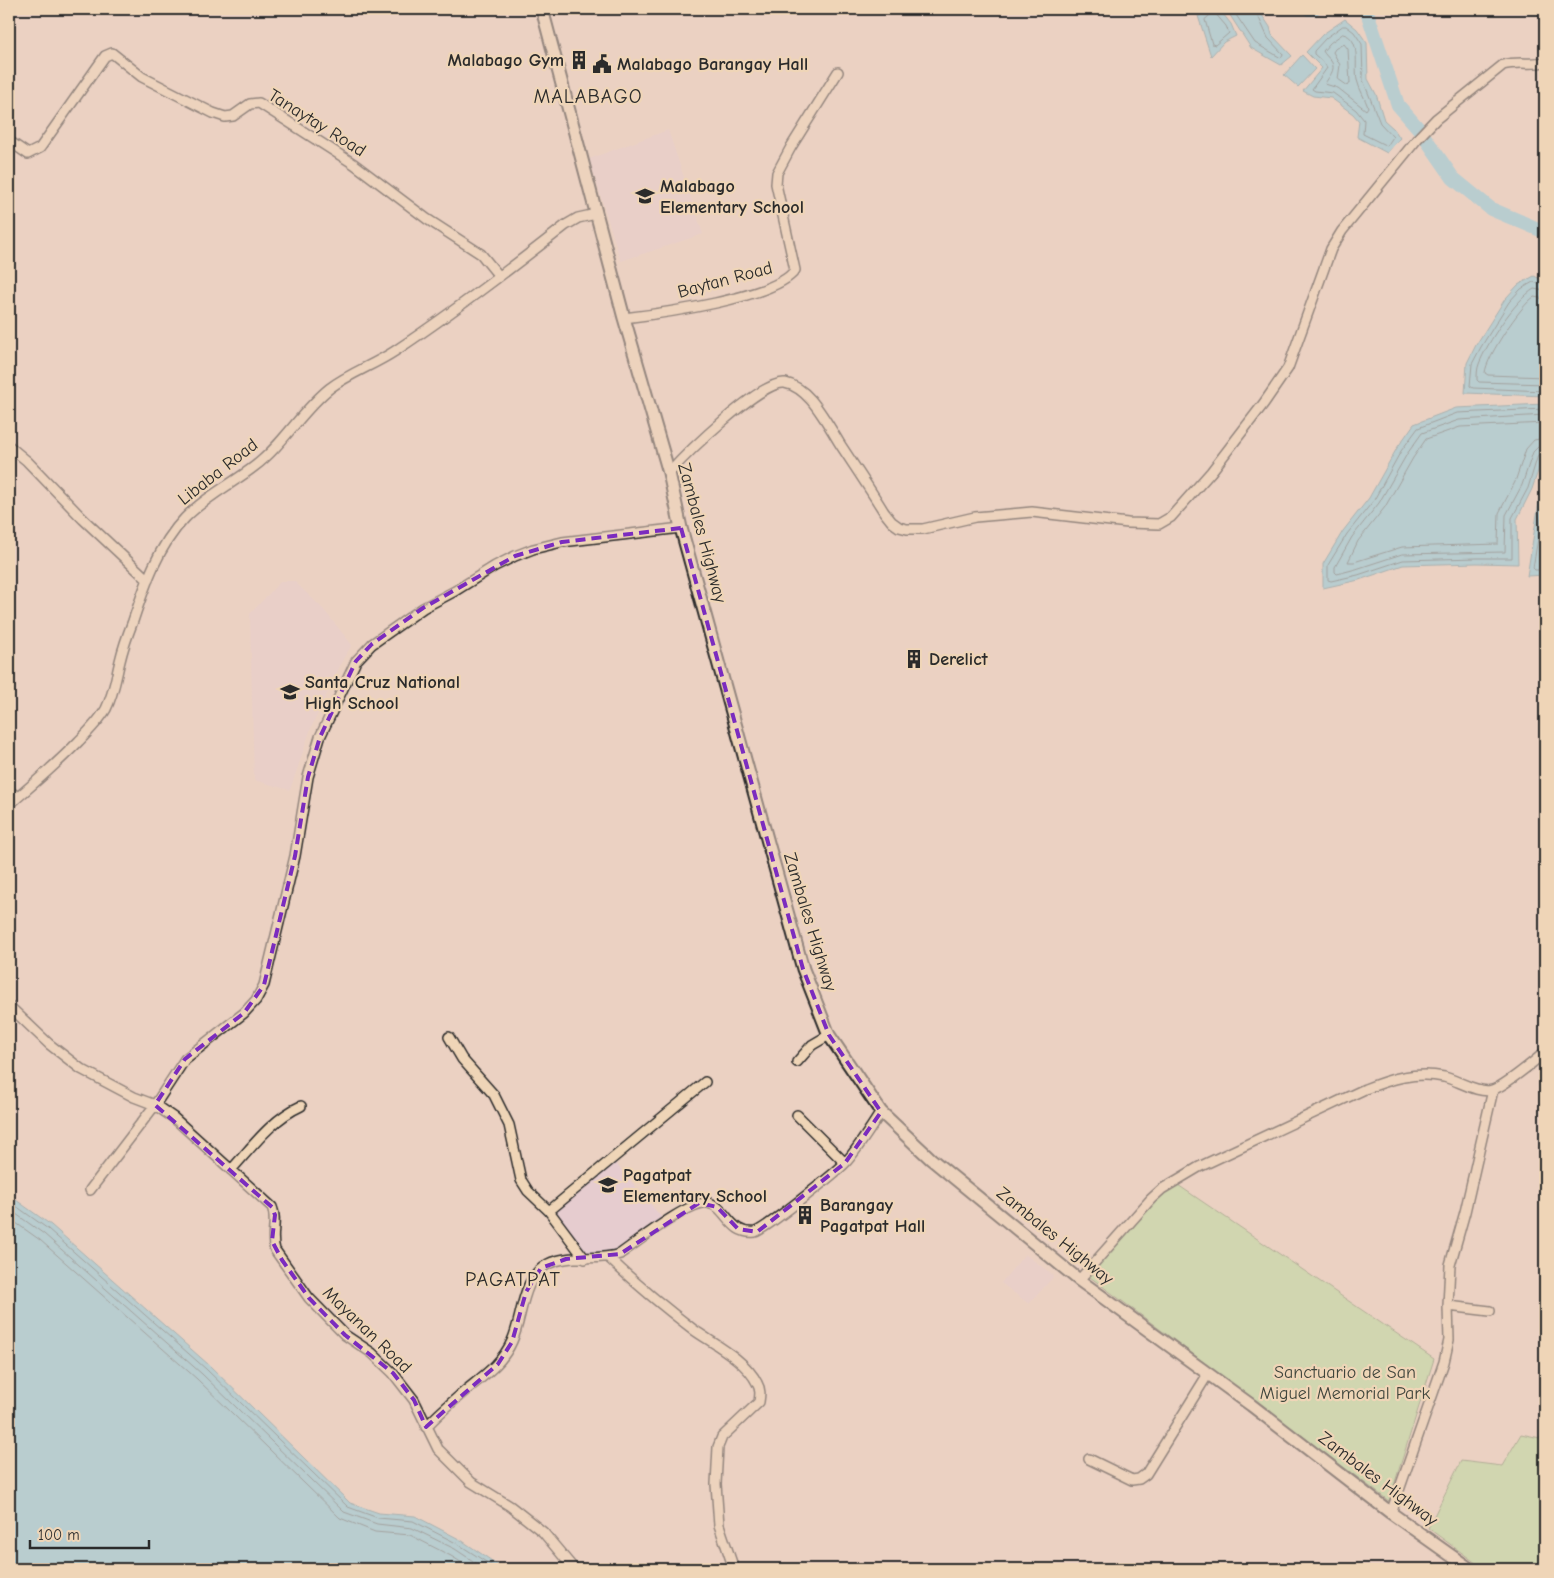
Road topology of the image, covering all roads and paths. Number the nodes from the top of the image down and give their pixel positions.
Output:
1 (542, 9) edge
2 (1545, 62) edge
3 (838, 72) dead end
4 (9, 141) edge
5 (596, 214) junction
6 (499, 276) junction
7 (624, 318) junction
8 (9, 446) edge
9 (669, 473) junction
10 (681, 528) junction
11 (148, 580) junction
12 (9, 791) edge
13 (18, 797) junction
14 (9, 806) edge
15 (9, 1006) edge
16 (829, 1035) junction
17 (449, 1037) dead end
18 (1545, 1052) edge
19 (797, 1062) dead end
20 (705, 1082) dead end
21 (1493, 1090) junction
22 (155, 1105) junction
23 (301, 1106) dead end
24 (881, 1112) junction
25 (797, 1115) dead end
26 (846, 1163) junction
27 (231, 1170) junction
28 (90, 1190) dead end
29 (549, 1211) junction
30 (609, 1258) junction
31 (585, 1259) junction
32 (1079, 1280) junction
33 (1448, 1306) junction
34 (1490, 1311) dead end
35 (1208, 1374) junction
36 (426, 1427) junction
37 (1089, 1459) dead end
38 (1391, 1513) junction
39 (574, 1569) edge
40 (734, 1569) edge
41 (1470, 1569) edge

1 - 5 main road, Zambales Highway
2 - 9 street
3 - 7 street, Baytan Road
4 - 6 street, Tanaytay Road
5 - 6 street, Libaba Road
5 - 7 main road, Zambales Highway
6 - 11 street, Libaba Road
7 - 9 main road, Zambales Highway
8 - 11 street
9 - 10 main road, Zambales Highway
10 - 16 main road, Zambales Highway
10 - 22 street
11 - 13 street, Libaba Road
12 - 13 street
13 - 14 street, Libaba Road
15 - 22 street, Mayanan Road
16 - 19 street
16 - 24 main road, Zambales Highway
17 - 29 street
18 - 21 street
20 - 29 street
21 - 32 street
21 - 33 street
22 - 27 street, Mayanan Road
22 - 28 street
23 - 27 street
24 - 26 street
24 - 32 main road, Zambales Highway
25 - 26 street
26 - 30 street
27 - 36 street, Mayanan Road
29 - 31 street
30 - 31 street
30 - 40 street
31 - 36 street
32 - 35 main road, Zambales Highway
33 - 34 street
33 - 38 street
35 - 37 street
35 - 38 main road, Zambales Highway
36 - 39 street, Mayanan Road
38 - 41 main road, Zambales Highway

